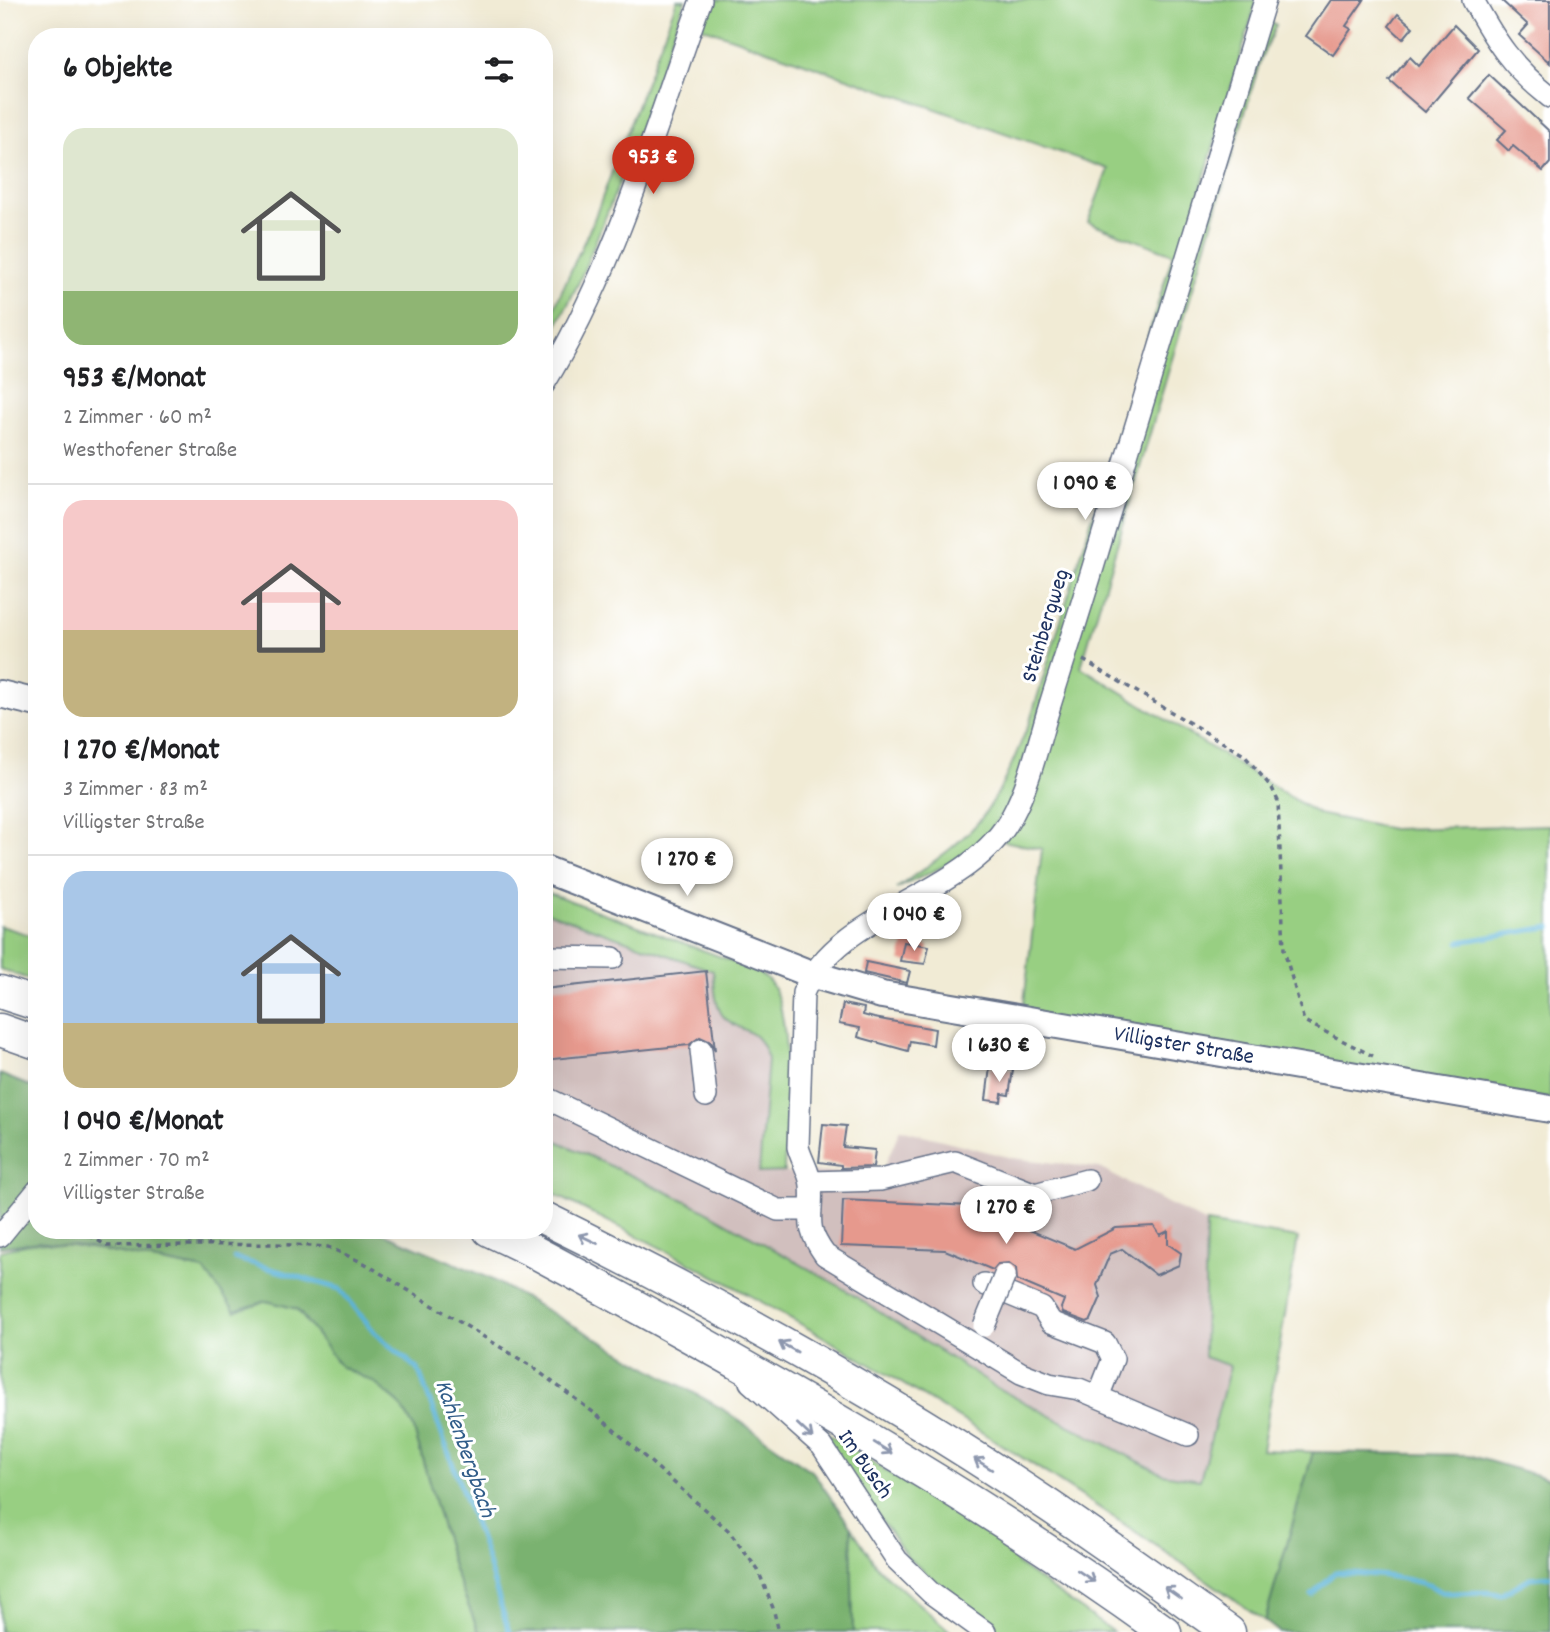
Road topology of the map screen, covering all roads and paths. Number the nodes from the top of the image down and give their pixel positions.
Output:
1 (701, 0) edge
2 (1265, 0) edge
3 (1473, 0) edge
4 (1550, 97) edge
5 (553, 366) edge
6 (1068, 650) junction
7 (0, 694) edge
8 (28, 701) edge
9 (553, 873) edge
10 (553, 957) edge
11 (613, 958) dead end
12 (811, 974) junction
13 (0, 992) edge
14 (28, 1001) edge
15 (0, 1030) edge
16 (28, 1040) edge
17 (701, 1050) dead end
18 (1377, 1058) dead end
19 (706, 1096) dead end
20 (553, 1101) edge
21 (1550, 1109) edge
22 (1087, 1180) dead end
23 (811, 1182) junction
24 (28, 1202) edge
25 (810, 1210) junction
26 (553, 1221) edge
27 (0, 1236) edge
28 (96, 1239) edge
29 (506, 1239) edge
30 (1005, 1275) dead end
31 (984, 1284) dead end
32 (654, 1316) junction
33 (980, 1336) junction
34 (1098, 1397) junction
35 (1188, 1434) dead end
36 (779, 1632) edge
37 (985, 1632) edge
38 (1165, 1632) edge
39 (1229, 1632) edge

1 - 5 street
2 - 6 street, Steinbergweg
3 - 4 street
6 - 12 street, Steinbergweg
6 - 18 path
7 - 8 main road
9 - 12 main road, Villigster Straße
10 - 11 street
12 - 21 main road, Villigster Straße
12 - 23 street
13 - 14 highway
15 - 16 highway
17 - 19 street
20 - 25 street
22 - 23 street
23 - 25 street
24 - 27 street
25 - 33 street
39 -> 26 highway
28 - 36 path
29 - 32 highway
30 - 33 street, bridge
31 - 34 street
32 -> 37 street, Im Busch
32 -> 38 highway
33 - 34 street
34 - 35 street

